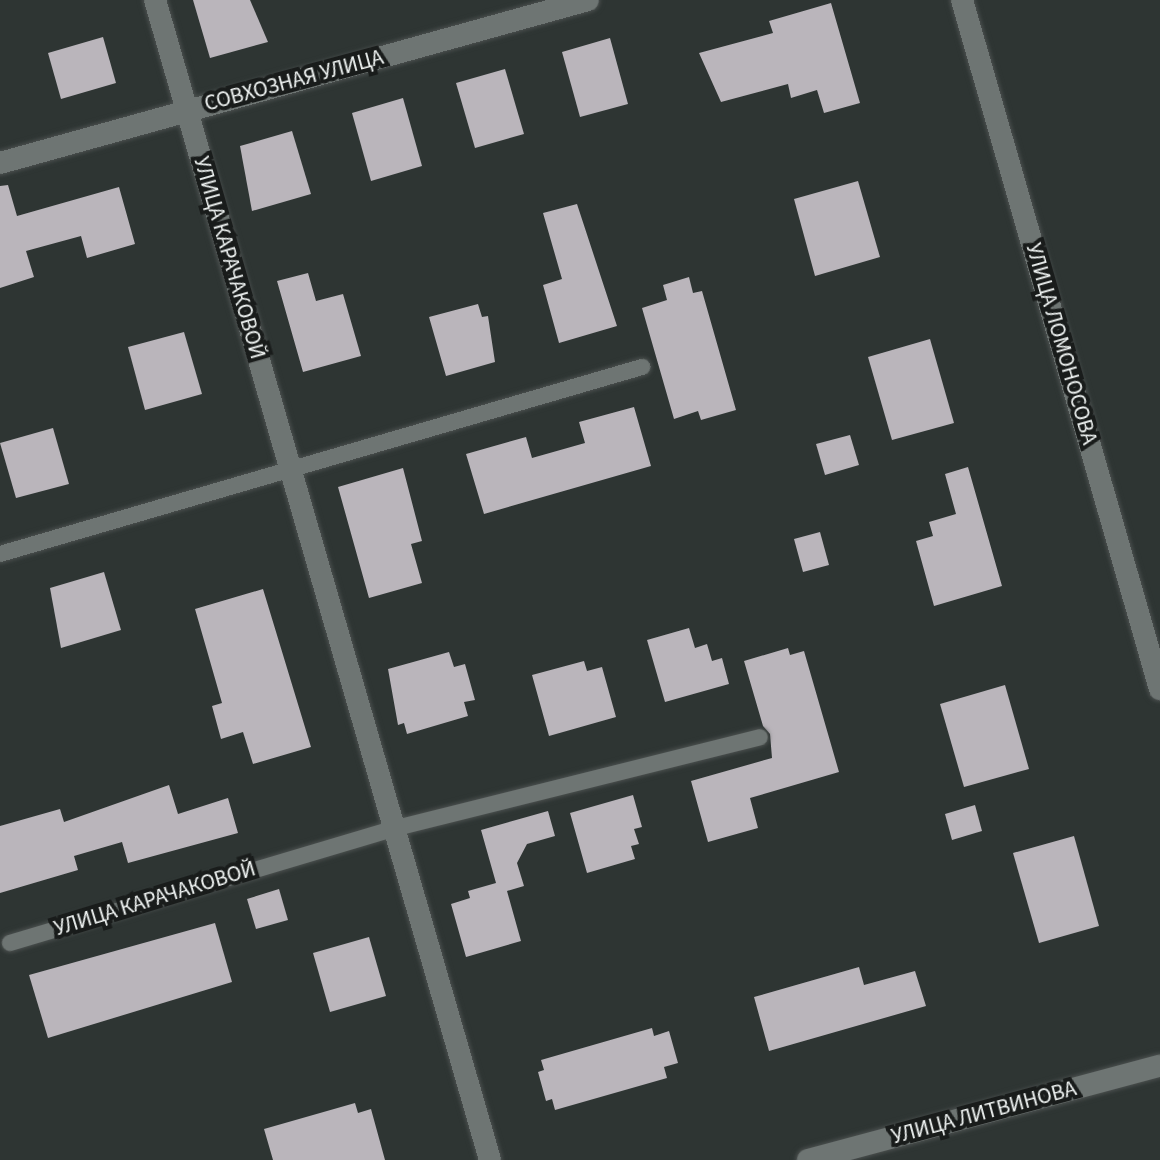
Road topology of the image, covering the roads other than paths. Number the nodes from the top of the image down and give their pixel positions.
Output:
1 (155, 0) edge
2 (588, 0) edge
3 (962, 0) edge
4 (187, 111) junction
5 (0, 163) edge
6 (642, 367) dead end
7 (290, 470) junction
8 (0, 554) edge
9 (1160, 689) edge
10 (760, 737) dead end
11 (392, 829) junction
12 (10, 943) dead end
13 (1160, 1066) edge
14 (490, 1160) edge
15 (808, 1160) edge

1 - 4 street, УЛИЦА КАРАЧАКОВОЙ
2 - 4 street, СОВХОЗНАЯ УЛИЦА
3 - 9 street, УЛИЦА ЛОМОНОСОВА
4 - 5 street, СОВХОЗНАЯ УЛИЦА
4 - 7 street, УЛИЦА КАРАЧАКОВОЙ
6 - 7 lane
7 - 8 lane
7 - 11 street, УЛИЦА КАРАЧАКОВОЙ
10 - 11 lane, УЛИЦА КАРАЧАКОВОЙ
11 - 12 lane, УЛИЦА КАРАЧАКОВОЙ
11 - 14 street, УЛИЦА КАРАЧАКОВОЙ
13 - 15 street, УЛИЦА ЛИТВИНОВА

